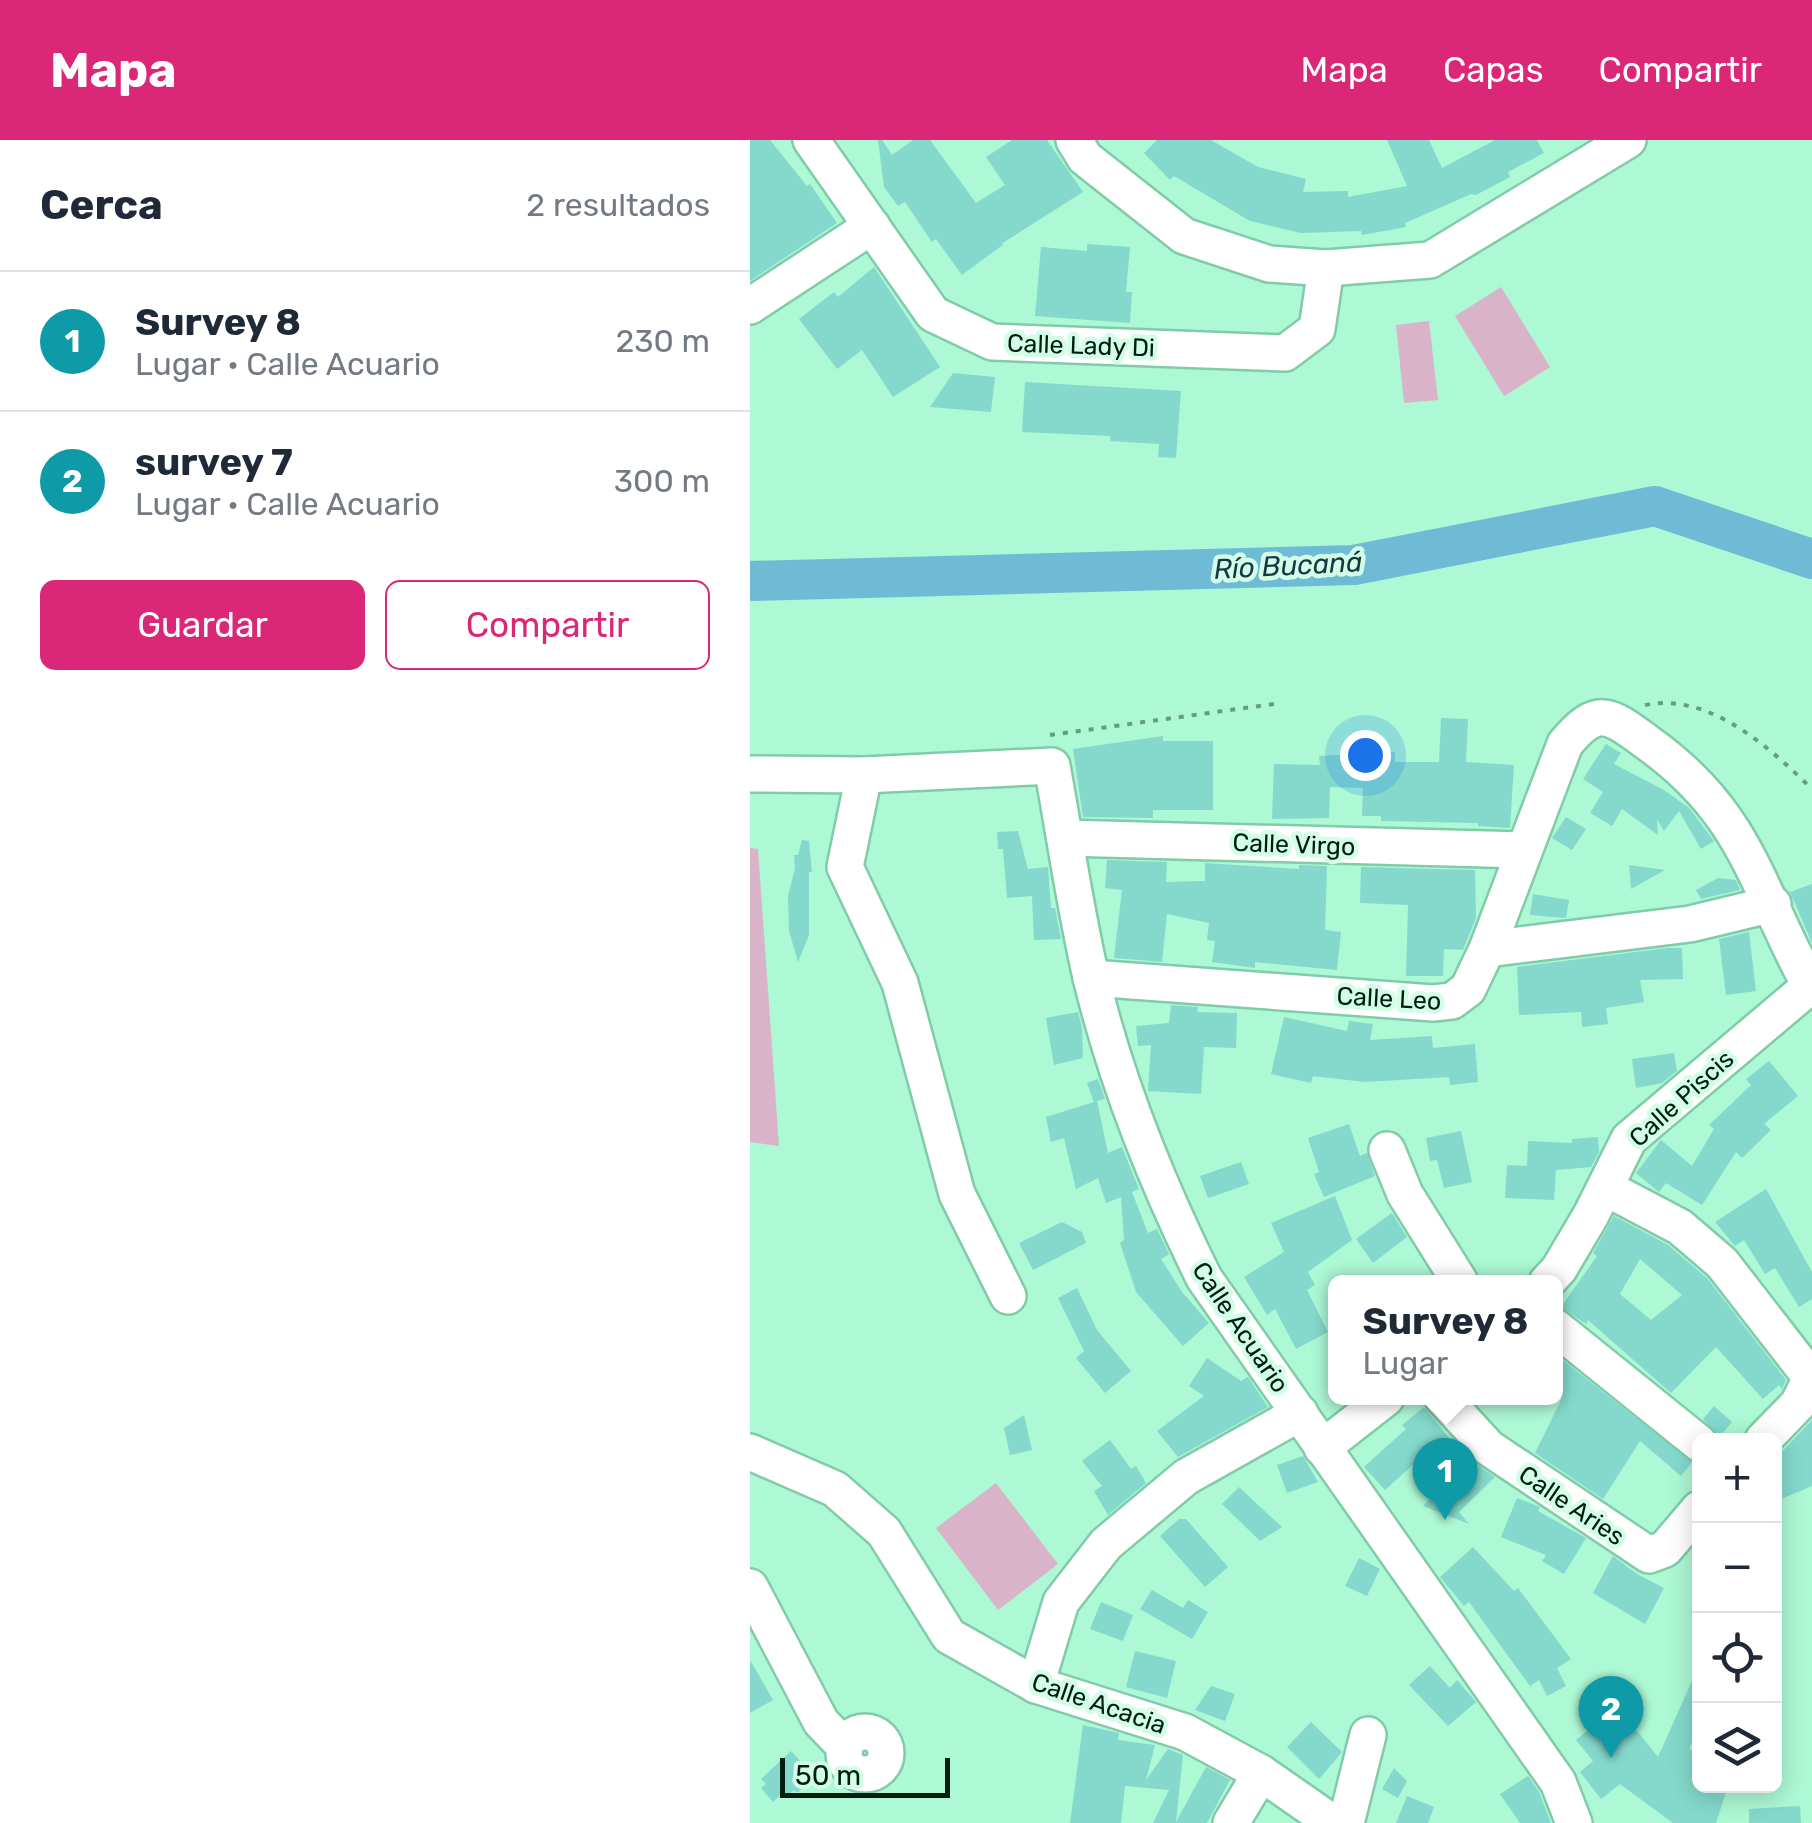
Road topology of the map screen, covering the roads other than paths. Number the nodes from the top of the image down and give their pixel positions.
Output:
1 (811, 140) edge
2 (1074, 140) edge
3 (1628, 140) edge
4 (1591, 149) edge
5 (872, 226) junction
6 (1326, 268) junction
7 (754, 317) edge
8 (755, 771) edge
9 (864, 774) junction
10 (1065, 838) junction
11 (1524, 850) junction
12 (1773, 904) junction
13 (1487, 949) junction
14 (1092, 978) junction
15 (1811, 987) edge
16 (1387, 1150) dead end
17 (1606, 1188) junction
18 (1456, 1275) edge
19 (1553, 1275) edge
20 (1008, 1296) dead end
21 (1563, 1333) edge
22 (1812, 1378) edge
23 (1377, 1405) edge
24 (1449, 1405) edge
25 (1300, 1413) junction
26 (1770, 1433) edge
27 (1692, 1438) edge
28 (1322, 1448) junction
29 (750, 1452) edge
30 (1692, 1518) edge
31 (750, 1586) edge
32 (1036, 1684) junction
33 (1368, 1735) dead end
34 (845, 1747) dead end
35 (1261, 1773) junction
36 (1231, 1823) edge
37 (1333, 1823) edge
38 (1346, 1823) edge
39 (1574, 1823) edge

1 - 5 street, Calle Lady Di
2 - 6 street
3 - 4 street
4 - 6 street
5 - 6 street, Calle Lady Di
5 - 7 street
8 - 9 street
9 - 10 street, Calle Acuario
9 - 20 street
10 - 11 street, Calle Virgo
10 - 14 street, Calle Acuario
11 - 12 street
11 - 13 street
12 - 13 street
12 - 15 street
13 - 14 street, Calle Leo
14 - 25 street, Calle Acuario
15 - 17 street, Calle Piscis
16 - 18 street
17 - 19 street, Calle Piscis
17 - 22 street
21 - 27 street
22 - 26 street
23 - 28 street
24 - 30 street, Calle Aries
25 - 28 street, Calle Acuario
25 - 32 street
28 - 39 street, Calle Acuario
29 - 32 street, Calle Acacia
31 - 34 street
32 - 35 street, Calle Acacia
33 - 38 street
35 - 36 street
35 - 37 street, Calle Acacia

